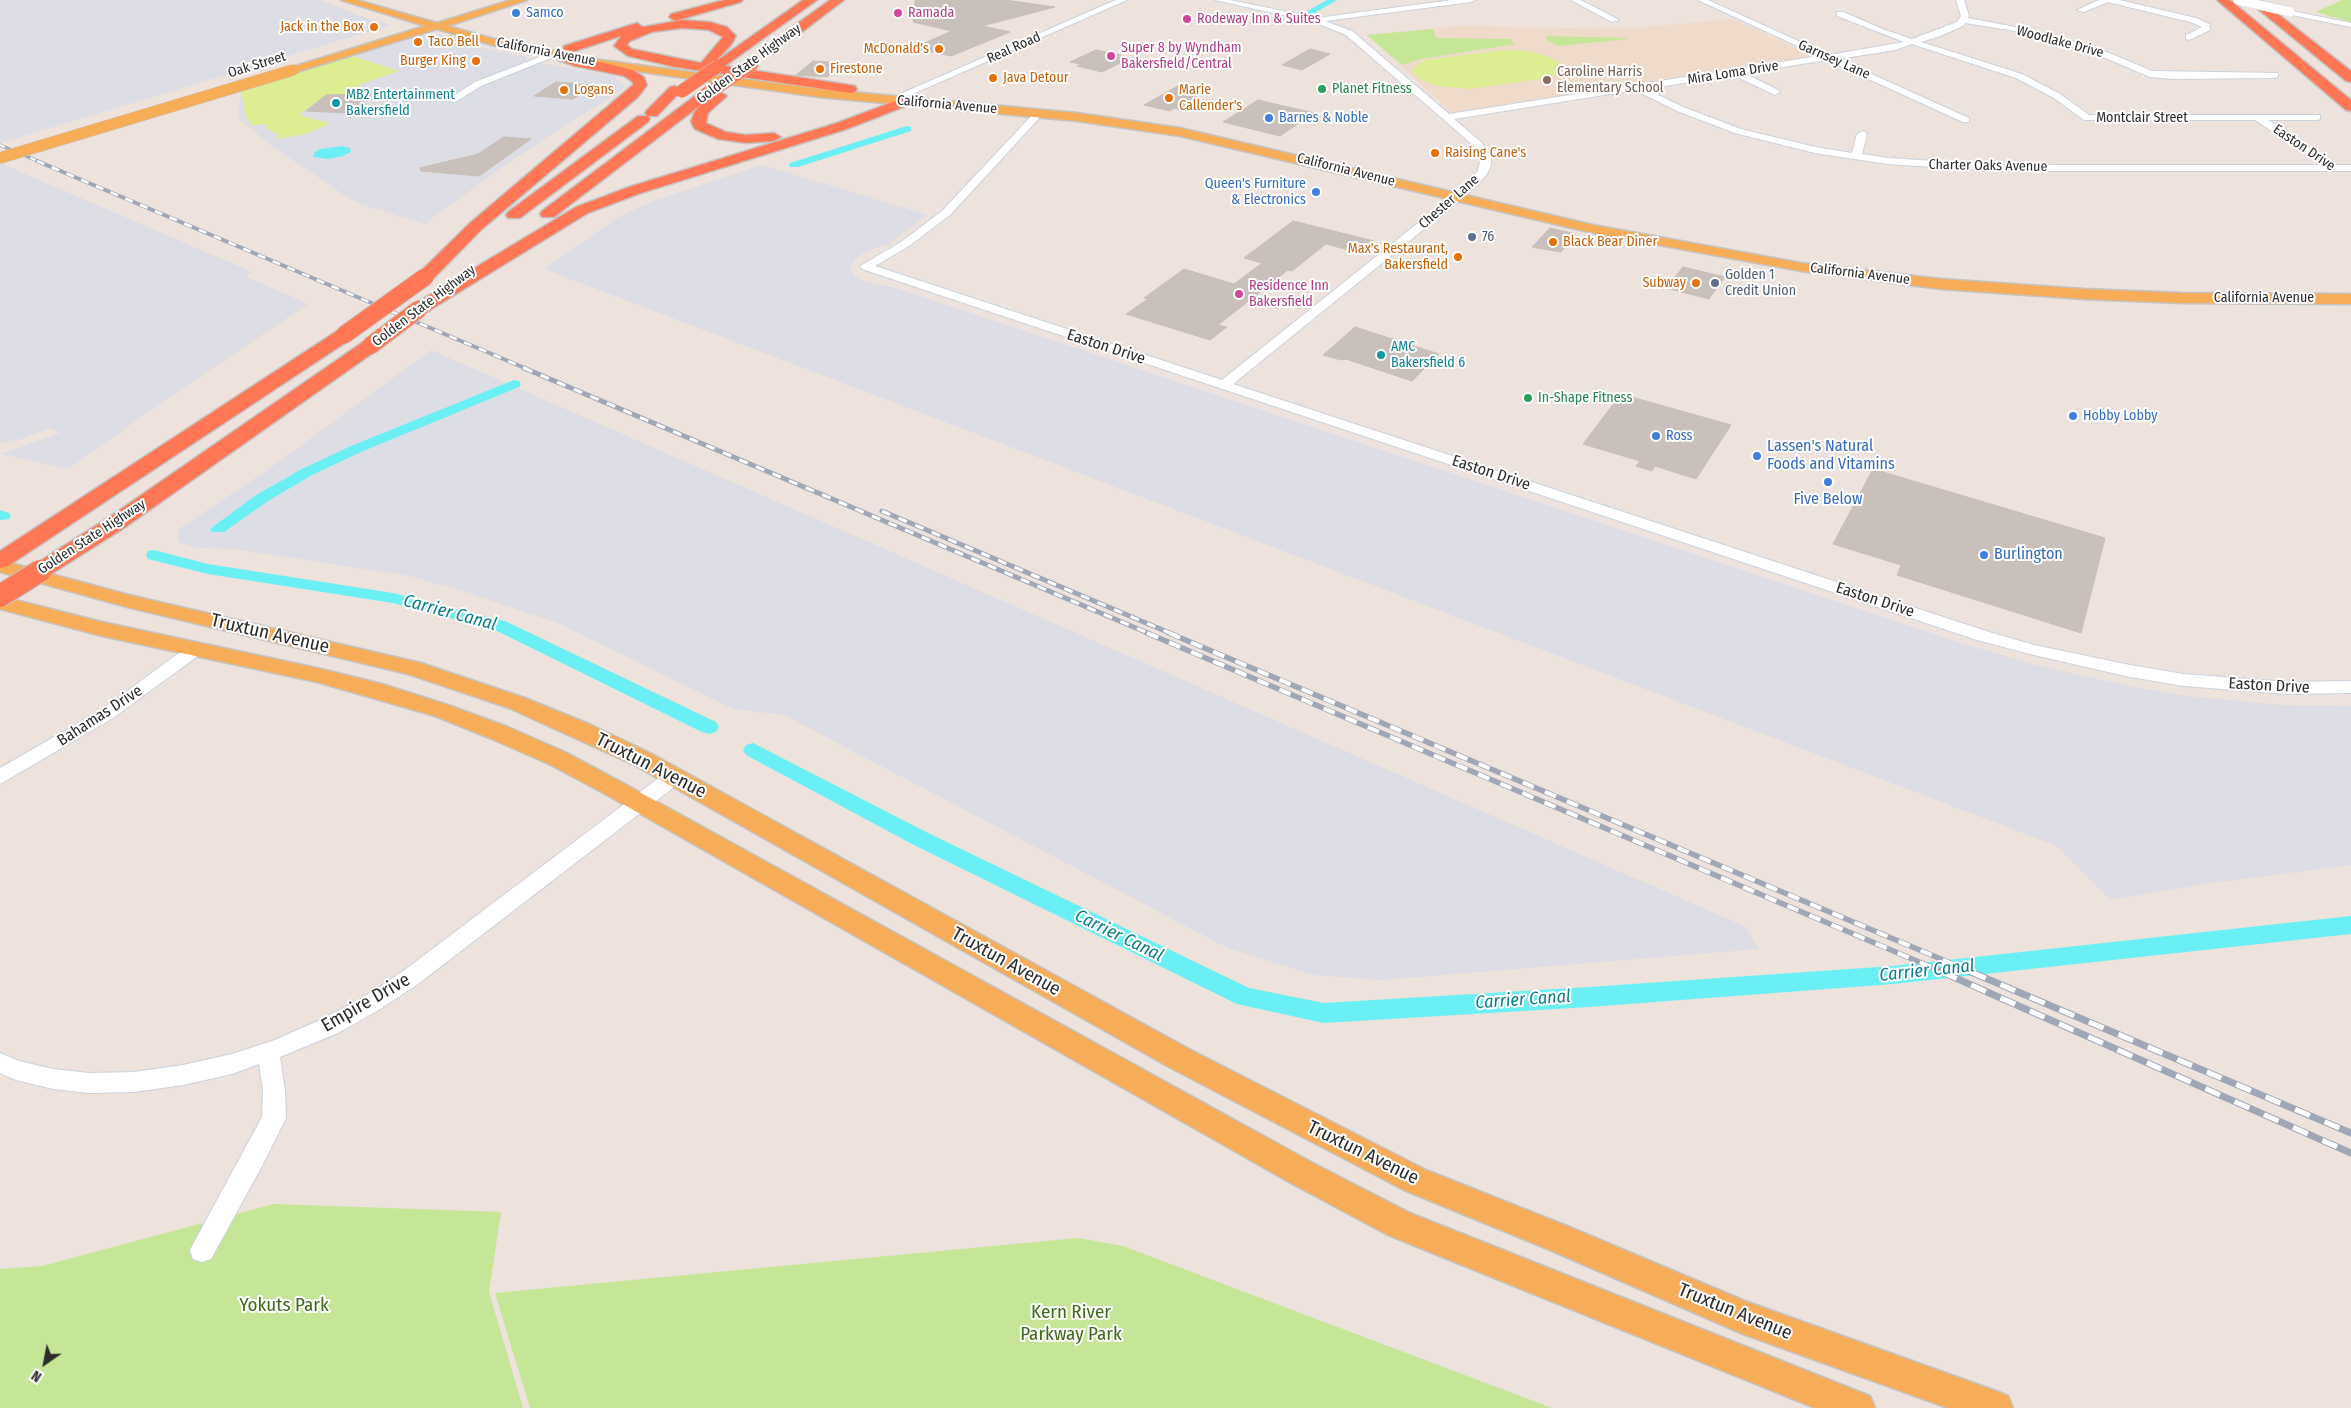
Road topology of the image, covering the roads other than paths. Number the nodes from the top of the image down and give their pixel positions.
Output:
1 (346, 0) edge
2 (379, 0) edge
3 (503, 0) edge
4 (522, 0) edge
5 (737, 0) edge
6 (811, 0) edge
7 (838, 0) edge
8 (1123, 0) edge
9 (1219, 0) edge
10 (1261, 0) edge
11 (1471, 0) edge
12 (1575, 0) edge
13 (1702, 0) edge
14 (1959, 0) edge
15 (2108, 0) edge
16 (2223, 0) edge
17 (2238, 0) edge
18 (2254, 0) edge
19 (1249, 6) junction
20 (2080, 10) dead end
21 (1840, 14) dead end
22 (1316, 20) junction
23 (1615, 20) dead end
24 (1963, 20) junction
25 (454, 21) junction
26 (440, 22) junction
27 (426, 23) junction
28 (2351, 25) edge
29 (2189, 37) dead end
30 (786, 38) dead end
31 (1914, 42) junction
32 (765, 53) dead end
33 (562, 54) junction
34 (594, 54) junction
35 (1830, 58) junction
36 (675, 63) junction
37 (752, 64) junction
38 (288, 68) junction
39 (1736, 73) junction
40 (2274, 75) dead end
41 (2351, 78) edge
42 (1638, 88) junction
43 (792, 89) junction
44 (850, 89) junction
45 (679, 90) junction
46 (1775, 92) dead end
47 (905, 97) junction
48 (888, 99) junction
49 (452, 100) dead end
50 (2351, 107) edge
51 (1039, 113) junction
52 (847, 115) junction
53 (1138, 116) junction
54 (1447, 117) junction
55 (2257, 117) junction
56 (2317, 117) dead end
57 (1966, 120) dead end
58 (1197, 131) junction
59 (1862, 134) dead end
60 (0, 150) edge
61 (1856, 157) junction
62 (0, 158) edge
63 (2333, 168) junction
64 (2351, 168) edge
65 (2351, 180) edge
66 (1462, 193) junction
67 (484, 229) junction
68 (520, 243) junction
69 (1796, 255) junction
70 (1766, 262) junction
71 (2351, 287) edge
72 (2351, 298) edge
73 (1224, 386) junction
74 (0, 561) edge
75 (0, 566) edge
76 (0, 596) edge
77 (0, 602) edge
78 (196, 649) junction
79 (413, 668) junction
80 (2351, 687) edge
81 (674, 776) junction
82 (0, 777) edge
83 (639, 803) junction
84 (268, 1051) junction
85 (0, 1063) edge
86 (202, 1250) dead end
87 (1858, 1408) edge
88 (1996, 1408) edge

1 - 27 main road, California Avenue
2 - 26 main road, California Avenue
3 - 26 main road, Oak Street
4 - 25 main road
5 - 33 highway
6 - 45 highway, Golden State Highway, bridge
7 - 30 highway, Golden State Highway
8 - 47 street, Real Road
9 - 19 street, Chester Lane
10 - 19 street
11 - 22 street
12 - 23 street
13 - 35 street, Garnsey Lane
14 - 24 street
15 - 20 street
15 - 29 street
16 - 50 highway
17 - 28 street, bridge
18 - 41 highway
19 - 22 street, Chester Lane
21 - 31 street, Montclair Street
22 - 54 street, Chester Lane
24 - 31 street, Mira Loma Drive
24 - 40 street, Woodlake Drive
25 - 26 main road, California Avenue
25 - 33 main road, California Avenue
26 - 27 main road, California Avenue
26 - 33 main road, California Avenue
26 - 38 main road, Oak Street
27 - 38 main road, Oak Street
31 - 35 street, Mira Loma Drive
31 - 55 street, Montclair Street
32 - 37 highway, Golden State Highway
33 - 34 main road, California Avenue
33 - 43 main road, California Avenue
33 - 49 street
33 - 67 highway
34 - 36 main road
34 - 44 main road, California Avenue
35 - 39 street, Mira Loma Drive
35 - 57 street, Garnsey Lane
36 - 44 highway
36 - 45 highway
37 - 52 highway, bridge
37 - 68 highway, Golden State Highway, bridge
38 - 60 main road, Oak Street
38 - 62 main road, Oak Street, bridge
39 - 42 street, Mira Loma Drive
39 - 46 street
42 - 54 street, Mira Loma Drive
42 - 61 street, Charter Oaks Avenue
43 - 48 main road, California Avenue
43 - 52 highway
44 - 47 main road, California Avenue
45 - 67 highway, Golden State Highway
47 - 48 main road, California Avenue
47 - 51 main road, California Avenue
47 - 53 main road, California Avenue
47 - 68 highway
48 - 52 highway
51 - 53 main road
51 - 58 main road, California Avenue
51 - 73 street, Easton Drive
53 - 58 main road, California Avenue
54 - 66 street, Chester Lane
55 - 56 street, Montclair Street
55 - 63 street, Easton Drive
58 - 66 main road, California Avenue
58 - 66 main road, California Avenue
59 - 61 street
61 - 63 street, Charter Oaks Avenue
63 - 64 street, Charter Oaks Avenue
63 - 65 street, Easton Drive
66 - 69 main road, California Avenue
66 - 70 main road, California Avenue
66 - 73 street, Chester Lane
67 - 74 highway, Golden State Highway, bridge
68 - 76 highway, Golden State Highway, bridge
69 - 70 main road
69 - 71 main road, California Avenue
70 - 72 main road, California Avenue
73 - 80 street, Easton Drive
75 - 79 main road, Truxtun Avenue
77 - 78 main road, Truxtun Avenue
78 - 79 main road
78 - 82 street, Bahamas Drive
78 - 83 main road, Truxtun Avenue
79 - 81 main road, Truxtun Avenue
81 - 83 street, Empire Drive
81 - 88 main road, Truxtun Avenue
83 - 84 street, Empire Drive
83 - 87 main road, Truxtun Avenue
84 - 85 street, Empire Drive
84 - 86 street

